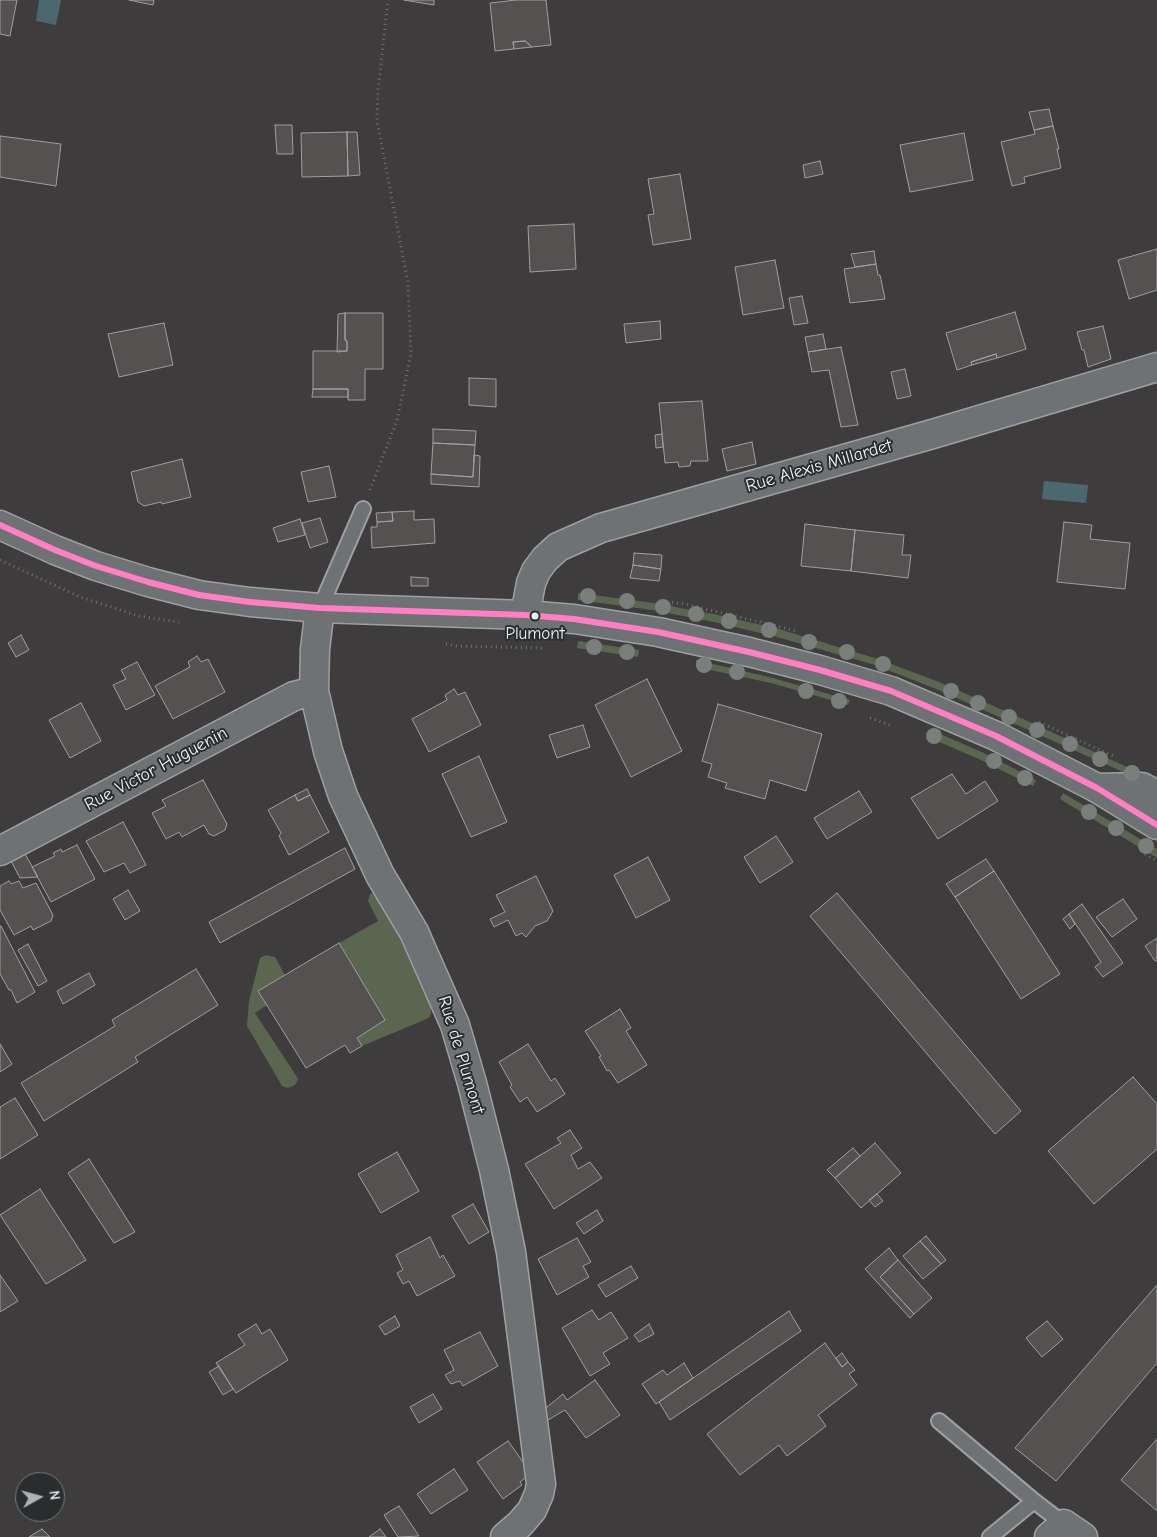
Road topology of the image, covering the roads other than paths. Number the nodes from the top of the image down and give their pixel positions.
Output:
1 (1157, 367) edge
2 (363, 509) road end
3 (0, 525) edge
4 (320, 608) junction
5 (526, 615) junction
6 (314, 691) junction
7 (1097, 788) junction
8 (1157, 795) edge
9 (1157, 825) edge
10 (0, 851) edge
11 (939, 1421) dead end
12 (1034, 1501) junction
13 (1065, 1533) edge
14 (505, 1537) edge
15 (990, 1537) edge

1 - 5 street, Rue Alexis Millardet
2 - 4 lane
3 - 4 street
4 - 5 street
4 - 6 street, Rue de Plumont
5 - 7 street
6 - 10 street, Rue Victor Huguenin
6 - 14 street, Rue de Plumont
7 - 8 street
7 - 9 street
11 - 12 lane
12 - 13 lane
12 - 15 lane

